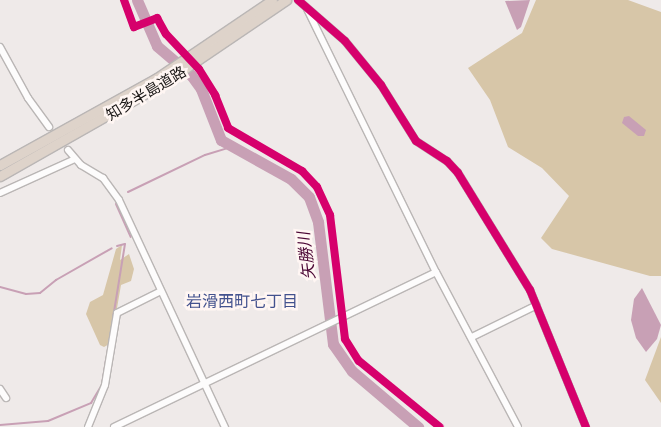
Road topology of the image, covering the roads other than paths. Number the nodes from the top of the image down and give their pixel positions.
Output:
1 (272, 0) edge
2 (298, 0) edge
3 (284, 2) edge
4 (307, 8) junction
5 (0, 46) edge
6 (204, 52) junction
7 (160, 81) junction
8 (49, 127) dead end
9 (68, 150) dead end
10 (75, 159) junction
11 (0, 165) edge
12 (0, 176) edge
13 (0, 193) edge
14 (436, 272) junction
15 (162, 291) junction
16 (537, 305) junction
17 (472, 337) junction
18 (204, 384) junction
19 (0, 389) edge
20 (6, 398) dead end
21 (88, 427) edge
22 (114, 427) edge
23 (225, 427) edge
24 (518, 427) edge
25 (586, 427) edge

1 - 6 highway, 知多半島道路
2 - 4 street
3 - 6 highway, 知多半島道路
4 - 14 street
4 - 16 street
5 - 8 street
6 - 7 highway, 知多半島道路
7 - 11 highway, 知多半島道路
7 - 12 highway, 知多半島道路
9 - 10 street
10 - 13 street
10 - 15 street
14 - 17 street
14 - 18 street
15 - 18 street
15 - 21 street
16 - 17 street
16 - 25 street
17 - 24 street
18 - 22 street
18 - 23 street
19 - 20 street

